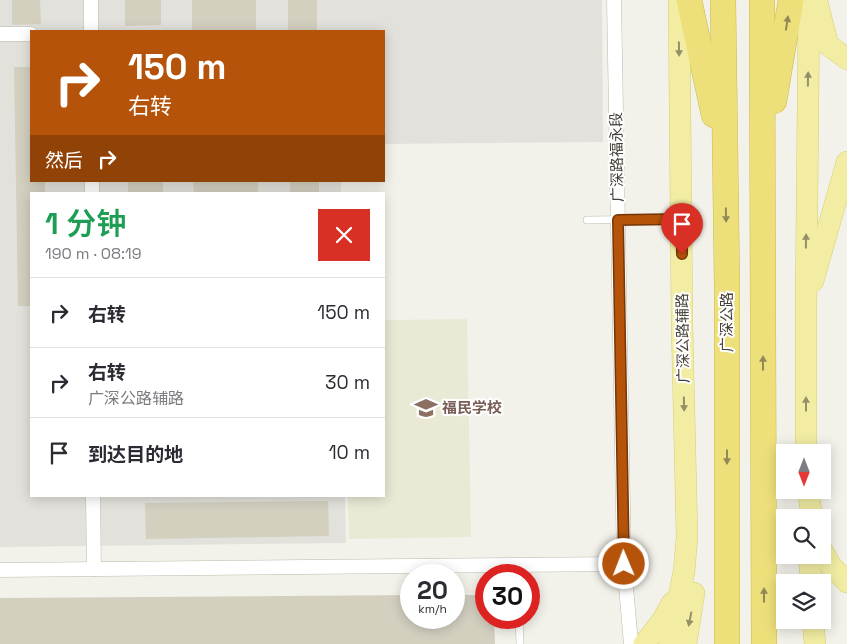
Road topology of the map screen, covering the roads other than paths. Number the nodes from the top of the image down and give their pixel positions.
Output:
1 (91, 0) edge
2 (614, 0) edge
3 (679, 0) edge
4 (689, 0) edge
5 (723, 0) edge
6 (762, 0) edge
7 (790, 0) edge
8 (809, 0) edge
9 (816, 0) edge
10 (91, 30) edge
11 (0, 34) edge
12 (30, 34) edge
13 (847, 58) edge
14 (847, 162) edge
15 (725, 166) junction
16 (762, 175) junction
17 (682, 219) junction
18 (588, 220) dead end
19 (618, 220) junction
20 (806, 308) junction
21 (806, 444) edge
22 (93, 497) edge
23 (687, 519) junction
24 (624, 564) junction
25 (830, 564) edge
26 (94, 569) junction
27 (540, 569) edge
28 (0, 570) edge
29 (475, 570) edge
30 (684, 572) junction
31 (847, 582) edge
32 (519, 629) edge
33 (813, 629) edge
34 (520, 644) edge
35 (630, 644) edge
36 (644, 644) edge
37 (669, 644) edge
38 (686, 644) edge
39 (727, 644) edge
40 (764, 644) edge
41 (814, 644) edge

1 - 10 street
2 - 19 street, 广深路福永段
3 -> 17 main road, 广深公路辅路
4 - 15 highway
5 - 15 highway, 广深公路
6 - 16 highway
16 -> 7 highway
20 -> 8 main road
9 - 13 main road
11 - 12 street
14 - 20 main road
15 -> 39 highway, 广深公路
40 -> 16 highway
17 - 19 lane
17 -> 23 main road, 广深公路辅路
18 - 19 lane
19 - 24 street, 广深路福永段
21 -> 20 main road
22 - 26 street
23 - 30 main road, 广深公路辅路
23 -> 38 main road
24 - 27 street
24 - 35 street, 广深路福永段
25 - 31 main road
26 - 28 street
26 - 29 street
30 - 36 main road
30 - 37 main road, 广深公路辅路
32 - 34 lane
33 - 41 main road

